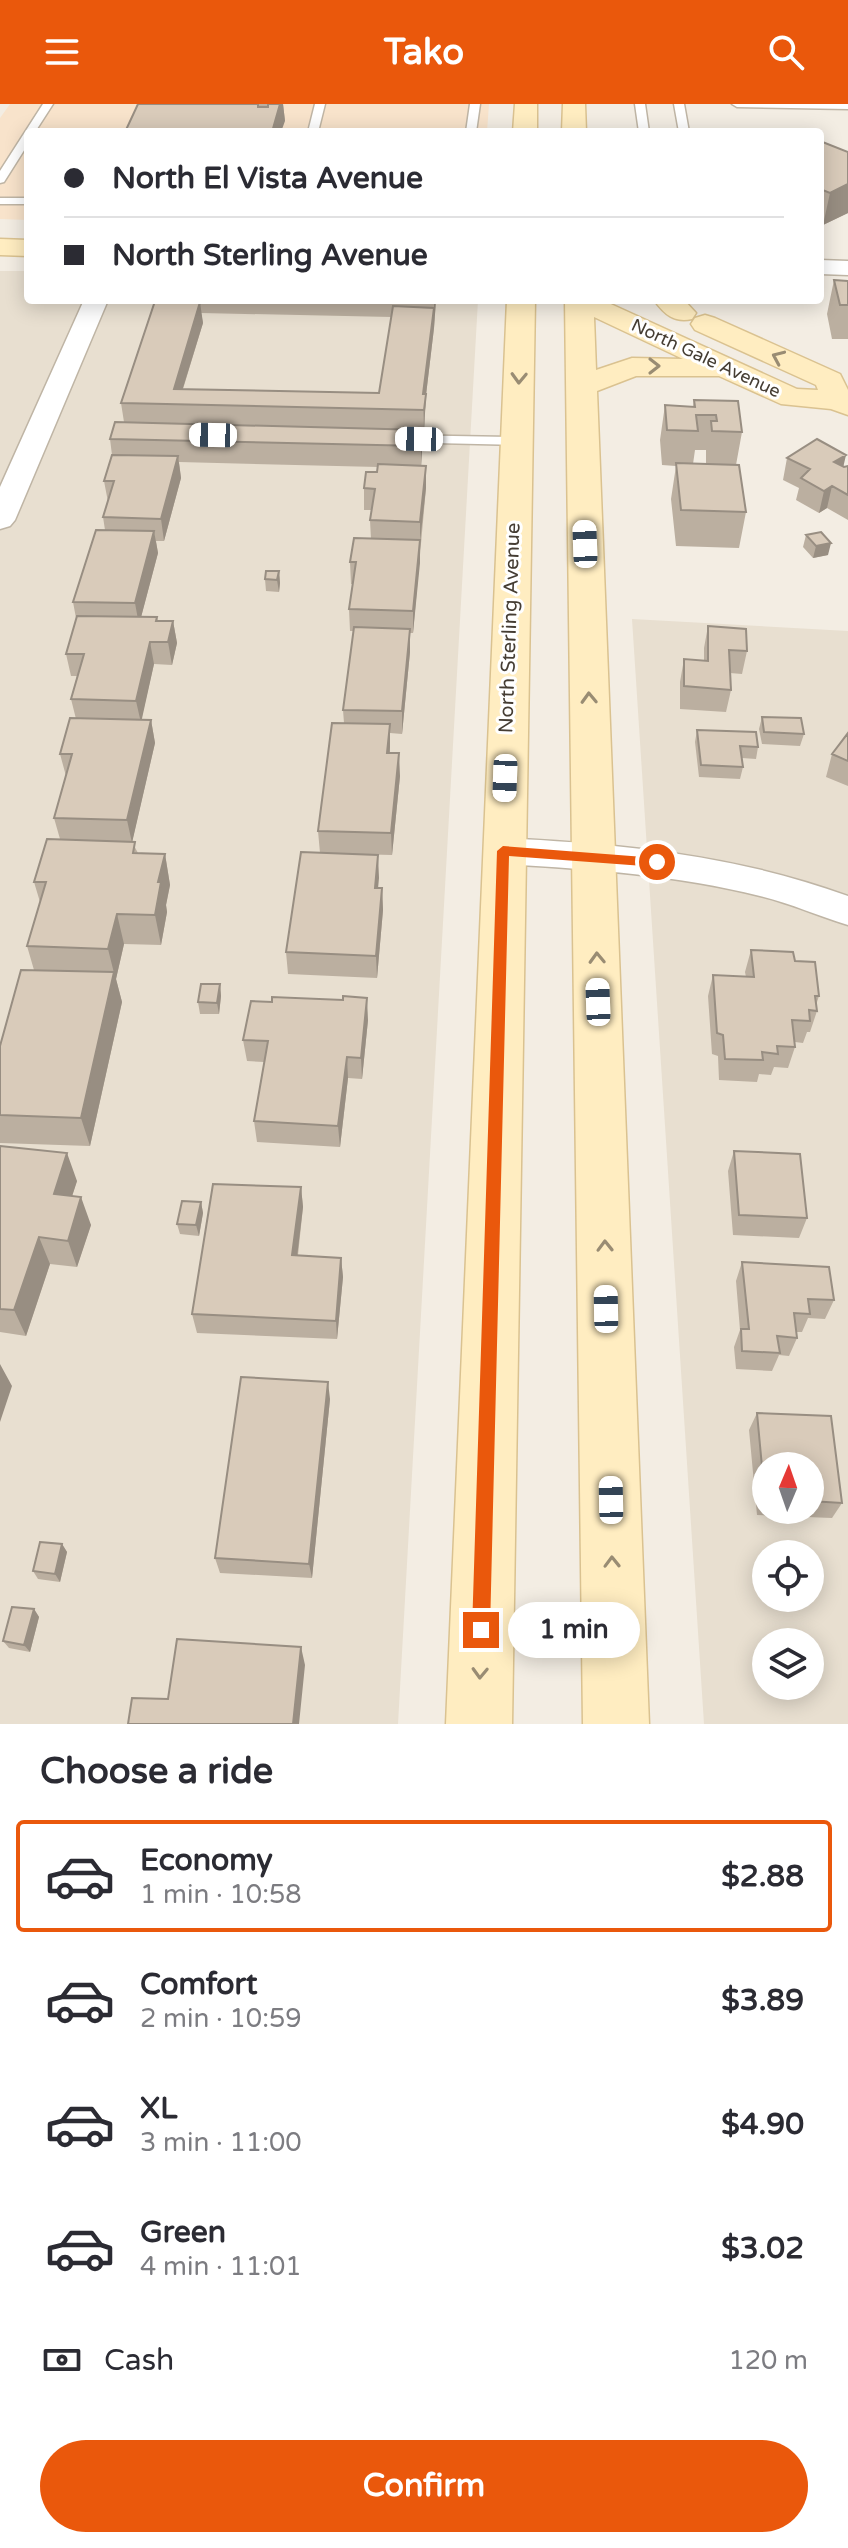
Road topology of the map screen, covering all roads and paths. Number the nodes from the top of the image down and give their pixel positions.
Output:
1 (48, 104) edge
2 (320, 104) edge
3 (475, 104) edge
4 (526, 104) edge
5 (574, 104) edge
6 (640, 104) edge
7 (679, 104) edge
8 (737, 104) edge
9 (848, 106) edge
10 (33, 128) edge
11 (314, 128) edge
12 (472, 128) edge
13 (525, 128) edge
14 (574, 128) edge
15 (643, 128) edge
16 (683, 128) edge
17 (24, 142) edge
18 (0, 180) edge
19 (0, 201) edge
20 (24, 201) edge
21 (0, 247) edge
22 (24, 248) edge
23 (824, 267) edge
24 (848, 268) edge
25 (94, 304) edge
26 (521, 304) edge
27 (579, 304) edge
28 (588, 304) edge
29 (675, 307) edge
30 (731, 369) junction
31 (580, 387) junction
32 (842, 403) edge
33 (385, 439) edge
34 (517, 441) junction
35 (0, 520) edge
36 (503, 851) junction
37 (594, 855) junction
38 (848, 911) edge
39 (479, 1724) edge
40 (616, 1724) edge

1 - 10 lane
2 - 11 lane
3 - 12 lane
4 - 13 main road
5 - 14 main road
6 - 15 lane
7 - 16 lane
8 - 9 lane
17 - 18 lane
19 - 20 lane
21 - 22 main road
23 - 24 street
25 - 35 street
26 -> 34 main road, North Sterling Avenue
27 - 31 main road
28 - 30 main road, North Gale Avenue
32 -> 29 main road, North Gale Avenue
31 -> 30 main road
30 - 32 main road, North Gale Avenue
37 -> 31 main road
33 - 34 lane
34 - 36 main road, North Sterling Avenue
36 - 37 street
36 -> 39 main road, North Sterling Avenue
37 - 38 street
40 -> 37 main road

